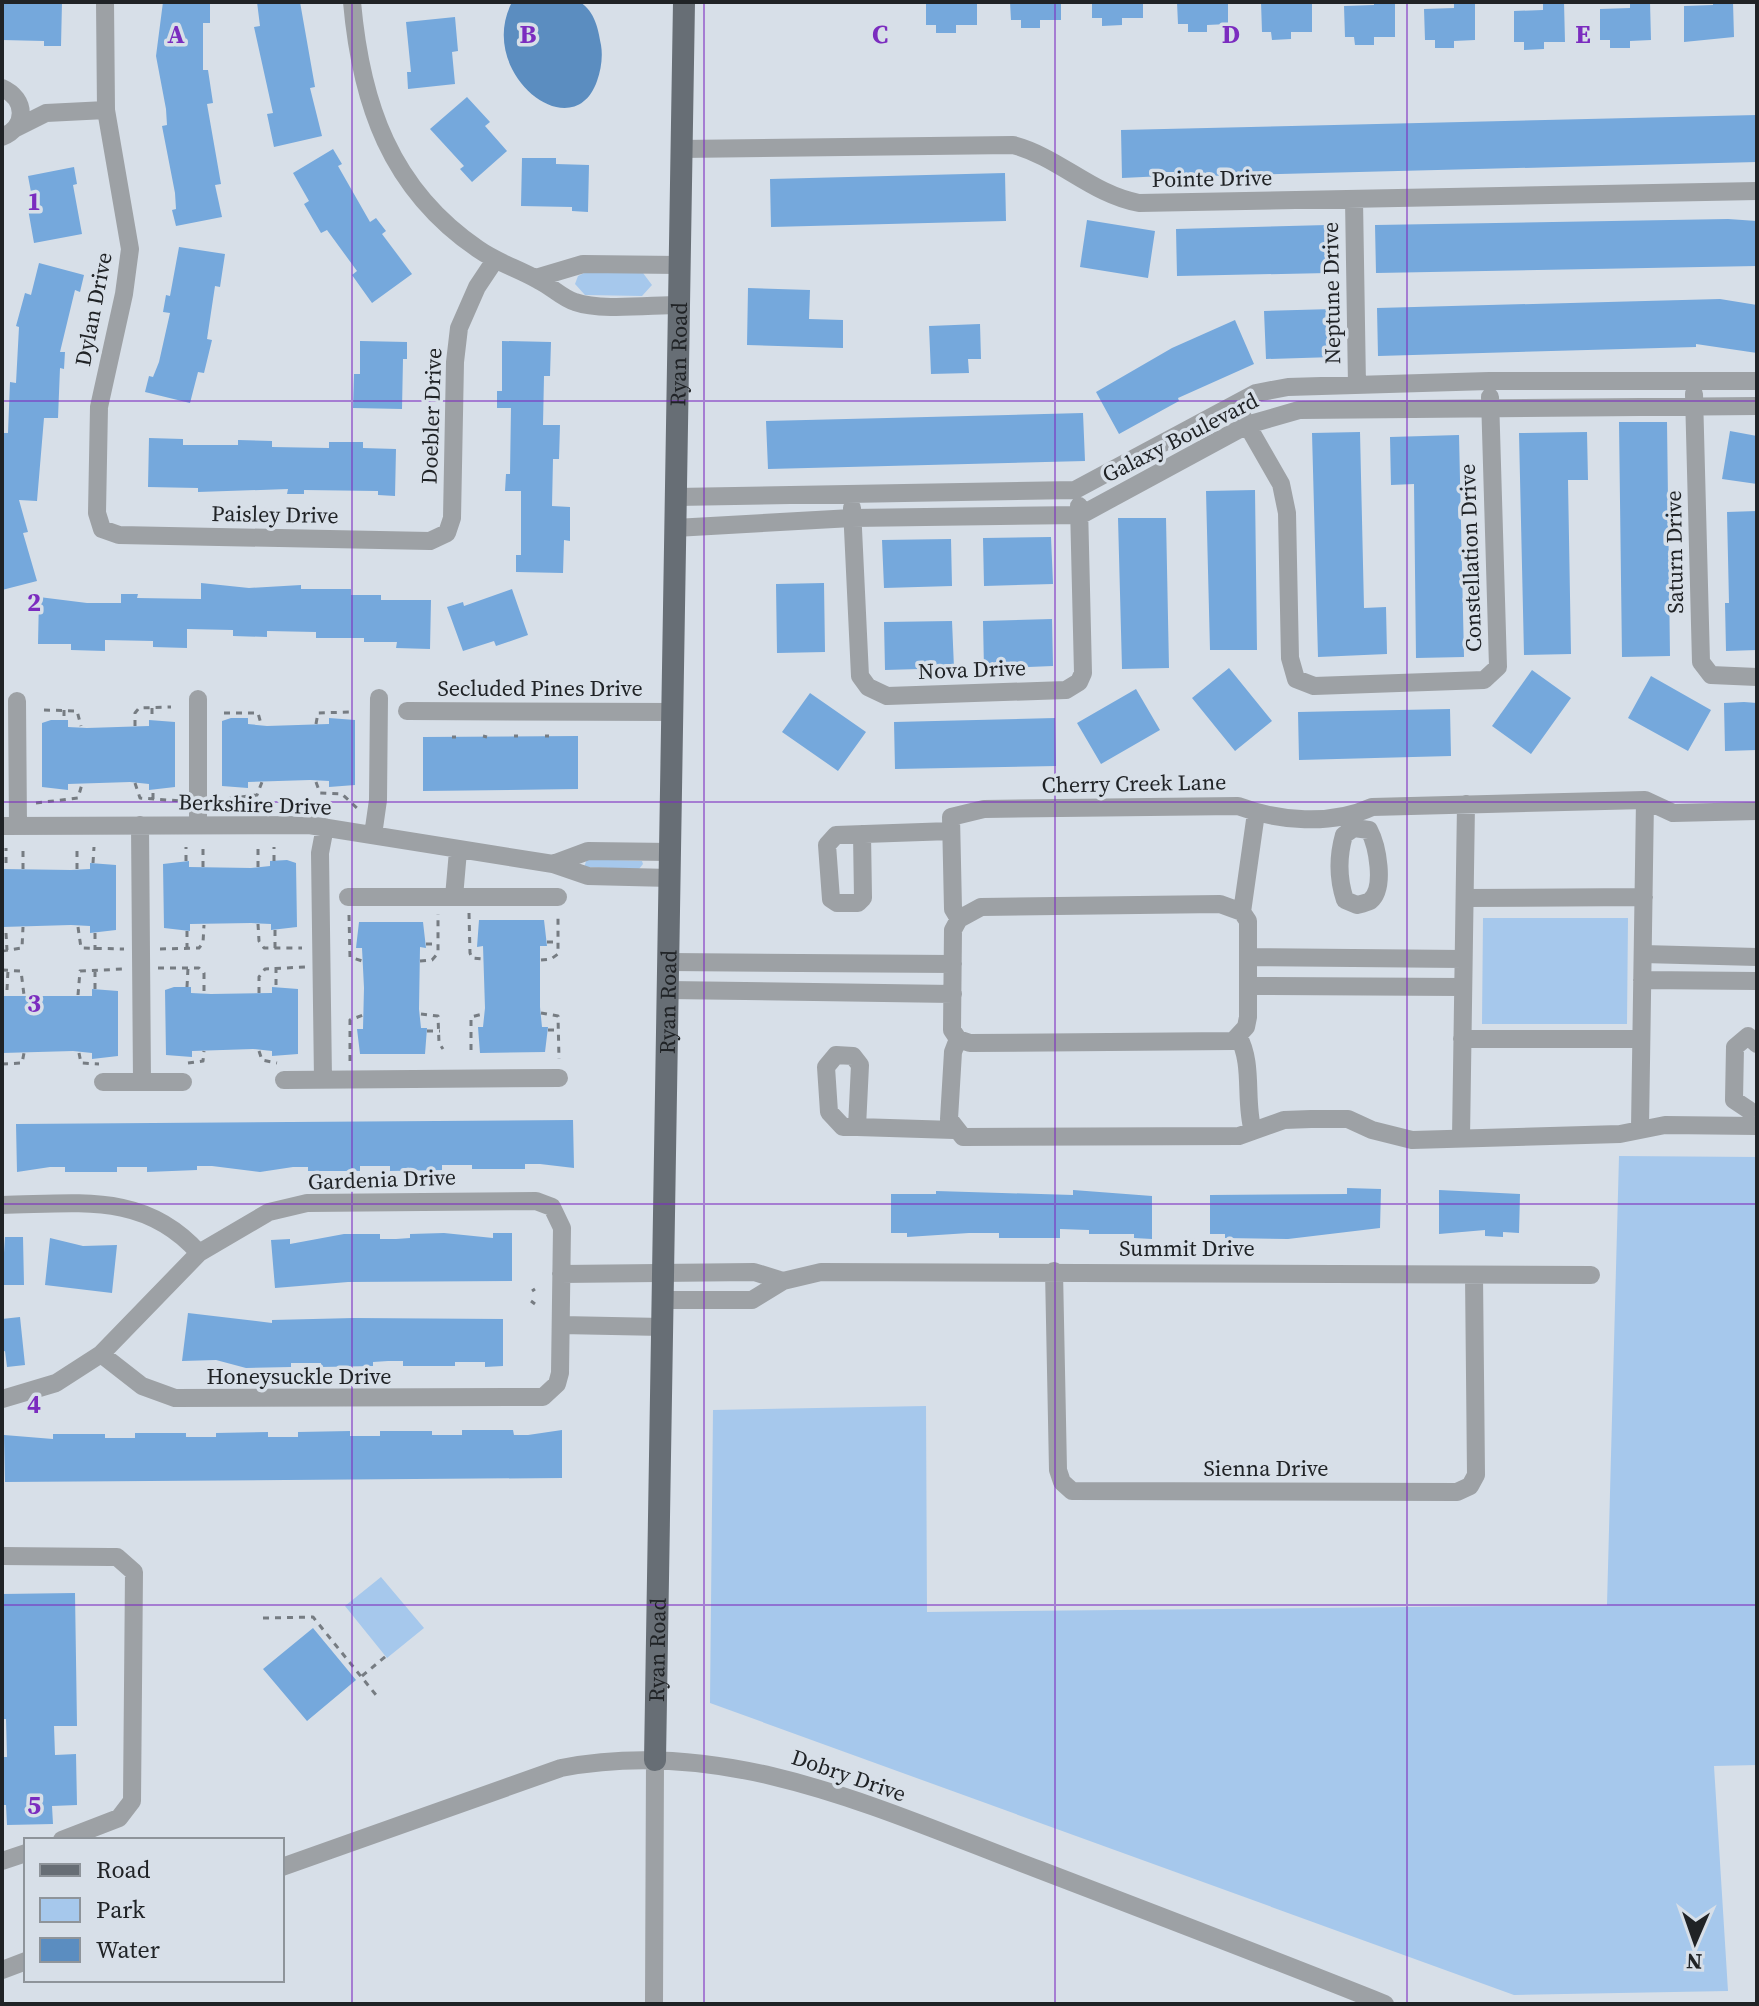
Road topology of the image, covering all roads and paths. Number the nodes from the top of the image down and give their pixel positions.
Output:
1 (105, 2) edge
2 (352, 2) edge
3 (684, 2) edge
4 (9, 93) edge
5 (106, 110) junction
6 (46, 113) junction
7 (9, 133) edge
8 (681, 149) junction
9 (1757, 191) edge
10 (1354, 200) junction
11 (495, 260) junction
12 (679, 265) junction
13 (536, 278) junction
14 (679, 305) junction
15 (1694, 379) junction
16 (1489, 381) junction
17 (1757, 381) edge
18 (1357, 385) junction
19 (1694, 403) junction
20 (1235, 404) junction
21 (1490, 406) junction
22 (1757, 406) edge
23 (1247, 425) junction
24 (1075, 490) junction
25 (852, 493) junction
26 (676, 497) junction
27 (1081, 515) junction
28 (852, 518) junction
29 (675, 528) junction
30 (102, 529) joint
31 (447, 533) joint
32 (1757, 677) edge
33 (379, 698) dead end
34 (198, 699) dead end
35 (17, 701) dead end
36 (171, 707) dead end
37 (152, 708) junction
38 (44, 710) dead end
39 (64, 710) junction
40 (407, 711) dead end
41 (332, 712) junction
42 (352, 712) dead end
43 (673, 712) junction
44 (224, 713) dead end
45 (333, 718) dead end
46 (64, 720) dead end
47 (152, 720) dead end
48 (261, 724) dead end
49 (316, 724) dead end
50 (81, 726) dead end
51 (135, 726) dead end
52 (262, 782) dead end
53 (316, 782) dead end
54 (135, 783) dead end
55 (82, 784) dead end
56 (333, 787) dead end
57 (245, 788) dead end
58 (64, 790) dead end
59 (153, 790) dead end
60 (333, 794) junction
61 (245, 796) junction
62 (153, 799) junction
63 (64, 800) junction
64 (1645, 800) junction
65 (189, 803) dead end
66 (210, 803) dead end
67 (1466, 804) junction
68 (28, 805) dead end
69 (1757, 811) edge
70 (1256, 813) junction
71 (365, 815) dead end
72 (140, 825) junction
73 (198, 825) junction
74 (10, 826) edge
75 (325, 827) junction
76 (951, 831) junction
77 (862, 834) dead end
78 (373, 835) junction
79 (23, 847) dead end
80 (77, 847) dead end
81 (94, 847) dead end
82 (186, 847) dead end
83 (203, 847) dead end
84 (258, 847) dead end
85 (274, 847) dead end
86 (6, 848) dead end
87 (458, 851) junction
88 (671, 852) junction
89 (186, 861) dead end
90 (274, 861) dead end
91 (6, 863) dead end
92 (93, 863) dead end
93 (553, 864) junction
94 (203, 867) dead end
95 (258, 867) dead end
96 (23, 869) dead end
97 (77, 869) dead end
98 (670, 878) junction
99 (1644, 897) junction
100 (1465, 898) junction
101 (349, 900) joint
102 (558, 901) joint
103 (454, 903) junction
104 (1242, 912) junction
105 (959, 919) junction
106 (258, 924) dead end
107 (204, 925) dead end
108 (23, 927) dead end
109 (78, 927) dead end
110 (275, 930) dead end
111 (187, 931) dead end
112 (6, 933) dead end
113 (95, 933) dead end
114 (547, 942) dead end
115 (559, 942) junction
116 (470, 943) junction
117 (477, 943) dead end
118 (349, 944) junction
119 (356, 944) dead end
120 (426, 944) dead end
121 (437, 944) junction
122 (187, 948) junction
123 (314, 948) dead end
124 (132, 949) dead end
125 (151, 949) dead end
126 (275, 949) junction
127 (4, 950) edge
128 (95, 950) junction
129 (1643, 954) junction
130 (1248, 957) junction
131 (1755, 957) edge
132 (483, 959) dead end
133 (1463, 959) junction
134 (541, 960) dead end
135 (362, 961) dead end
136 (420, 961) dead end
137 (669, 962) junction
138 (953, 964) junction
139 (276, 967) junction
140 (313, 967) dead end
141 (132, 968) dead end
142 (150, 968) dead end
143 (188, 968) junction
144 (95, 969) junction
145 (5, 970) edge
146 (1642, 980) junction
147 (1755, 981) edge
148 (1248, 986) junction
149 (187, 987) dead end
150 (276, 987) dead end
151 (1462, 987) junction
152 (95, 989) dead end
153 (7, 990) dead end
154 (668, 990) junction
155 (204, 993) dead end
156 (259, 993) dead end
157 (953, 994) junction
158 (24, 995) dead end
159 (78, 995) dead end
160 (541, 1013) dead end
161 (421, 1014) dead end
162 (483, 1014) dead end
163 (363, 1015) dead end
164 (548, 1030) dead end
165 (559, 1030) junction
166 (427, 1031) dead end
167 (440, 1031) junction
168 (471, 1031) junction
169 (478, 1031) dead end
170 (350, 1032) junction
171 (357, 1032) dead end
172 (1238, 1036) junction
173 (958, 1039) junction
174 (1462, 1039) junction
175 (1641, 1039) junction
176 (1757, 1044) edge
177 (443, 1049) dead end
178 (471, 1050) dead end
179 (204, 1051) dead end
180 (24, 1053) dead end
181 (79, 1053) dead end
182 (276, 1056) dead end
183 (189, 1057) dead end
184 (5, 1062) edge
185 (189, 1063) junction
186 (101, 1067) joint
187 (350, 1069) dead end
188 (280, 1071) joint
189 (180, 1072) joint
190 (559, 1074) joint
191 (323, 1080) junction
192 (142, 1082) junction
193 (1753, 1116) edge
194 (857, 1127) dead end
195 (1640, 1128) junction
196 (954, 1130) junction
197 (1253, 1131) junction
198 (1461, 1138) junction
199 (2, 1205) edge
200 (199, 1253) junction
201 (1054, 1271) junction
202 (664, 1273) junction
203 (561, 1274) junction
204 (1474, 1275) junction
205 (1591, 1275) dead end
206 (783, 1281) junction
207 (561, 1299) joint
208 (664, 1300) junction
209 (561, 1325) junction
210 (663, 1327) junction
211 (101, 1354) junction
212 (2, 1399) edge
213 (2, 1556) edge
214 (263, 1618) dead end
215 (386, 1656) dead end
216 (362, 1676) junction
217 (376, 1695) dead end
218 (655, 1760) junction
219 (67, 1838) edge
220 (24, 1854) edge
221 (2, 1861) edge
222 (284, 1866) edge
223 (24, 1962) edge
224 (2, 1970) edge
225 (654, 2004) edge
226 (1385, 2004) edge

1 - 5 street, Dylan Drive
2 - 11 street
3 - 8 main road, Ryan Road
4 - 6 street
4 - 7 street
5 - 6 street
5 - 30 street, Dylan Drive
6 - 7 street
8 - 10 street, Pointe Drive
8 - 12 main road, Ryan Road
9 - 10 street, Pointe Drive
10 - 18 street, Neptune Drive
11 - 13 street
11 - 31 street, Doebler Drive
12 - 13 street
12 - 14 main road, Ryan Road
13 - 14 street
14 - 26 main road, Ryan Road
15 - 16 street, Galaxy Boulevard
15 - 17 street, Galaxy Boulevard
15 - 19 street, Saturn Drive
16 - 18 street, Galaxy Boulevard
16 - 21 street, Constellation Drive
18 - 20 street, Galaxy Boulevard
19 - 21 street, Galaxy Boulevard
19 - 22 street, Galaxy Boulevard
19 - 32 street, Saturn Drive
20 - 23 street, Constellation Drive
20 - 24 street, Galaxy Boulevard
21 - 23 street, Galaxy Boulevard
21 - 23 street, Constellation Drive
23 - 27 street, Galaxy Boulevard
24 - 25 street, Galaxy Boulevard
24 - 27 street, Nova Drive
25 - 26 street, Galaxy Boulevard
25 - 28 street, Nova Drive
26 - 29 main road, Ryan Road
27 - 28 street, Galaxy Boulevard
27 - 28 street, Nova Drive
28 - 29 street, Galaxy Boulevard
29 - 43 main road, Ryan Road
30 - 31 street, Paisley Drive
33 - 78 street
34 - 73 street
35 - 74 street
36 - 37 path
37 - 47 path
37 - 51 path
38 - 39 path
39 - 46 path
39 - 50 path
40 - 43 street, Secluded Pines Drive
41 - 42 path
41 - 45 path
41 - 49 path
43 - 88 main road, Ryan Road
44 - 48 path
52 - 61 path
53 - 60 path
54 - 62 path
55 - 63 path
56 - 60 path
57 - 61 path
58 - 63 path
59 - 62 path
60 - 71 path
61 - 66 path
62 - 65 path
63 - 68 path
64 - 67 street, Cherry Creek Lane
64 - 69 street, Cherry Creek Lane
64 - 99 street
67 - 70 street, Cherry Creek Lane
67 - 100 street
70 - 76 street, Cherry Creek Lane
70 - 104 street
72 - 73 street, Berkshire Drive
72 - 74 street, Berkshire Drive
72 - 192 street
73 - 75 street, Berkshire Drive
75 - 78 street, Berkshire Drive
75 - 191 street
76 - 77 street
76 - 105 street
78 - 87 street, Berkshire Drive
79 - 96 path
80 - 97 path
81 - 92 path
82 - 89 path
83 - 94 path
84 - 95 path
85 - 90 path
86 - 91 path
87 - 93 street, Berkshire Drive
87 - 103 street
88 - 93 street, Berkshire Drive
88 - 98 main road, Ryan Road
93 - 98 street, Berkshire Drive
98 - 137 main road, Ryan Road
99 - 100 street
99 - 129 street
100 - 133 street
101 - 103 street
101 - 118 path
102 - 103 street
102 - 115 path
103 - 116 path
103 - 121 path
104 - 105 street
104 - 130 street
105 - 138 street
106 - 126 path
107 - 122 path
108 - 127 path
109 - 128 path
110 - 126 path
111 - 122 path
112 - 127 path
113 - 128 path
114 - 115 path
115 - 134 path
116 - 117 path
116 - 132 path
118 - 119 path
118 - 135 path
120 - 121 path
121 - 136 path
122 - 125 path
123 - 126 path
124 - 128 path
129 - 131 street
129 - 146 street
130 - 133 street
130 - 148 street
131 - 147 street
133 - 151 street
137 - 138 street
137 - 154 main road, Ryan Road
138 - 157 street
139 - 140 path
139 - 150 path
139 - 156 path
141 - 144 path
142 - 143 path
143 - 149 path
143 - 155 path
144 - 152 path
144 - 159 path
145 - 153 path
145 - 158 path
146 - 147 street
146 - 175 street
148 - 151 street
148 - 172 street
151 - 174 street
154 - 157 street
154 - 202 main road, Ryan Road
157 - 173 street
160 - 165 path
161 - 167 path
162 - 168 path
163 - 170 path
164 - 165 path
165 - 190 path
166 - 167 path
167 - 177 path
168 - 169 path
168 - 178 path
170 - 171 path
170 - 187 path
172 - 173 street
172 - 197 street
173 - 196 street
174 - 175 street
174 - 198 street
175 - 195 street
176 - 193 street
179 - 185 path
180 - 184 path
181 - 186 path
182 - 188 path
183 - 185 path
185 - 189 path
186 - 192 street
188 - 191 street
189 - 192 street
190 - 191 street
193 - 195 street
194 - 196 street
195 - 198 street
196 - 197 street
197 - 198 street
199 - 200 street
200 - 203 street, Gardenia Drive
200 - 211 street
201 - 204 street, Summit Drive
201 - 204 street, Sienna Drive
201 - 206 street, Summit Drive
202 - 203 street
202 - 206 street, Summit Drive
202 - 208 main road, Ryan Road
203 - 207 street, Gardenia Drive
204 - 205 street, Summit Drive
206 - 208 street, Summit Drive
207 - 209 street, Honeysuckle Drive
208 - 210 main road, Ryan Road
209 - 210 street
209 - 211 street, Honeysuckle Drive
210 - 218 main road, Ryan Road
211 - 212 street
213 - 219 street
214 - 216 path
215 - 216 path
216 - 217 path
218 - 222 street, Dobry Drive
218 - 225 street, Ryan Road
218 - 226 street, Dobry Drive
220 - 221 street
223 - 224 street

